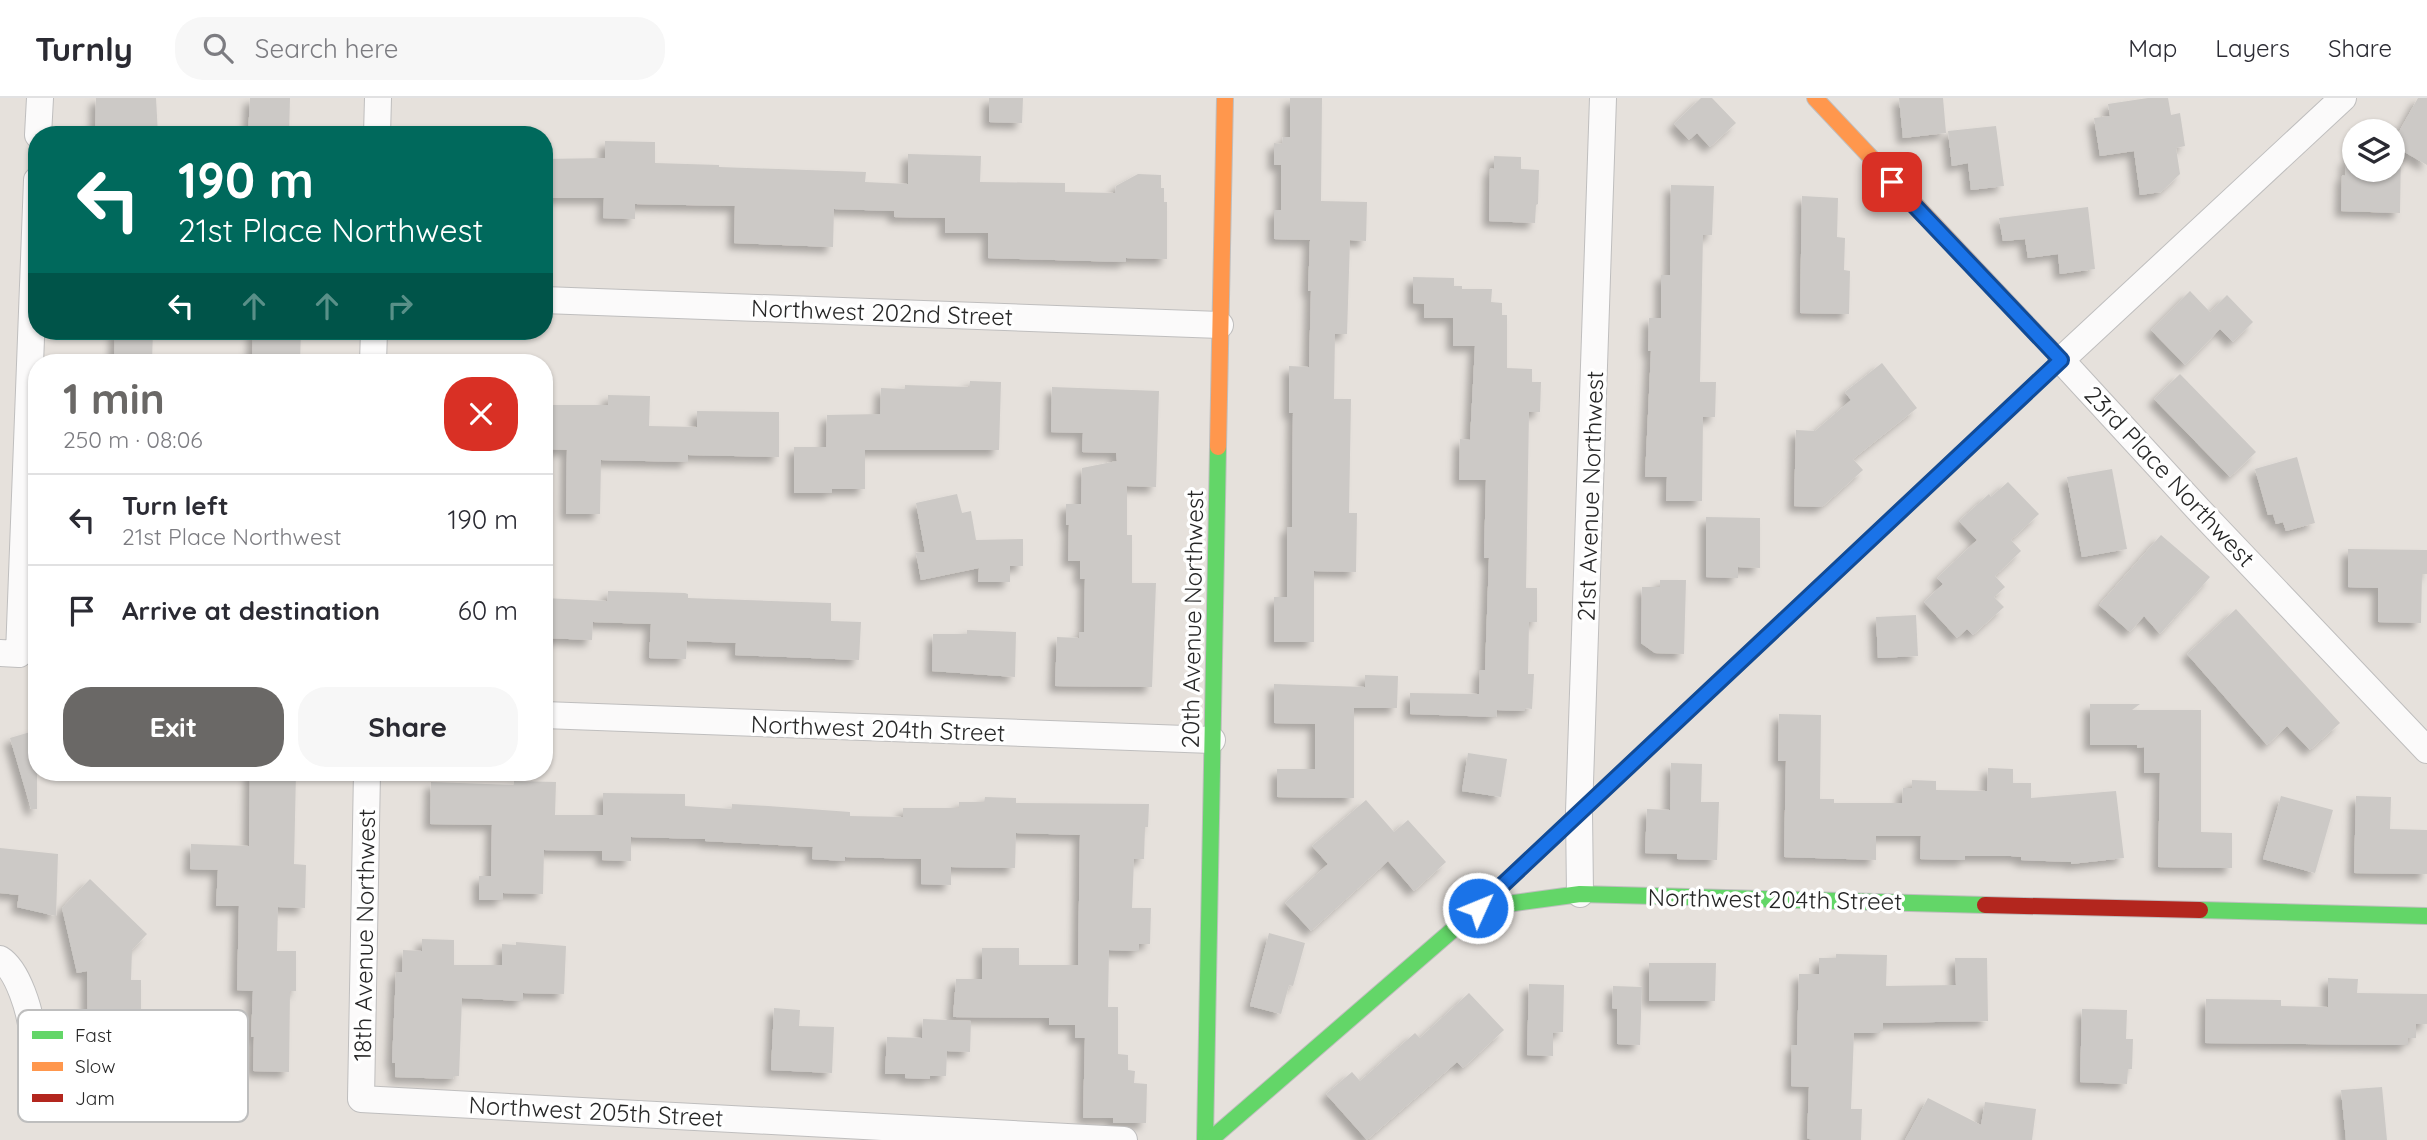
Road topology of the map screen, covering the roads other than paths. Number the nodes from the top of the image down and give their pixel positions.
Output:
1 (40, 98) edge
2 (377, 98) edge
3 (1224, 98) edge
4 (1603, 98) edge
5 (1815, 98) edge
6 (2343, 98) edge
7 (38, 126) edge
8 (377, 126) edge
9 (553, 300) edge
10 (1220, 325) junction
11 (2061, 360) junction
12 (28, 514) edge
13 (0, 653) edge
14 (553, 715) edge
15 (1212, 740) junction
16 (2427, 750) edge
17 (367, 781) edge
18 (1579, 812) junction
19 (1580, 894) junction
20 (1478, 908) junction
21 (2427, 916) edge
22 (0, 959) edge
23 (27, 1010) edge
24 (361, 1099) joint
25 (1124, 1140) edge
26 (1208, 1140) edge

1 - 7 street
2 - 8 street
3 - 10 street, 20th Avenue Northwest
4 - 18 street, 21st Avenue Northwest
5 - 11 street
6 - 11 street
9 - 10 street, Northwest 202nd Street
10 - 15 street, 20th Avenue Northwest
11 - 16 street, 23rd Place Northwest
11 - 18 street
12 - 13 street
14 - 15 street, Northwest 204th Street
15 - 26 street, 20th Avenue Northwest
17 - 24 street, 18th Avenue Northwest
18 - 19 street, 21st Avenue Northwest
18 - 20 street
19 - 20 street, Northwest 204th Street
19 - 21 street, Northwest 204th Street
20 - 26 street
22 - 23 street
24 - 25 street, Northwest 205th Street

